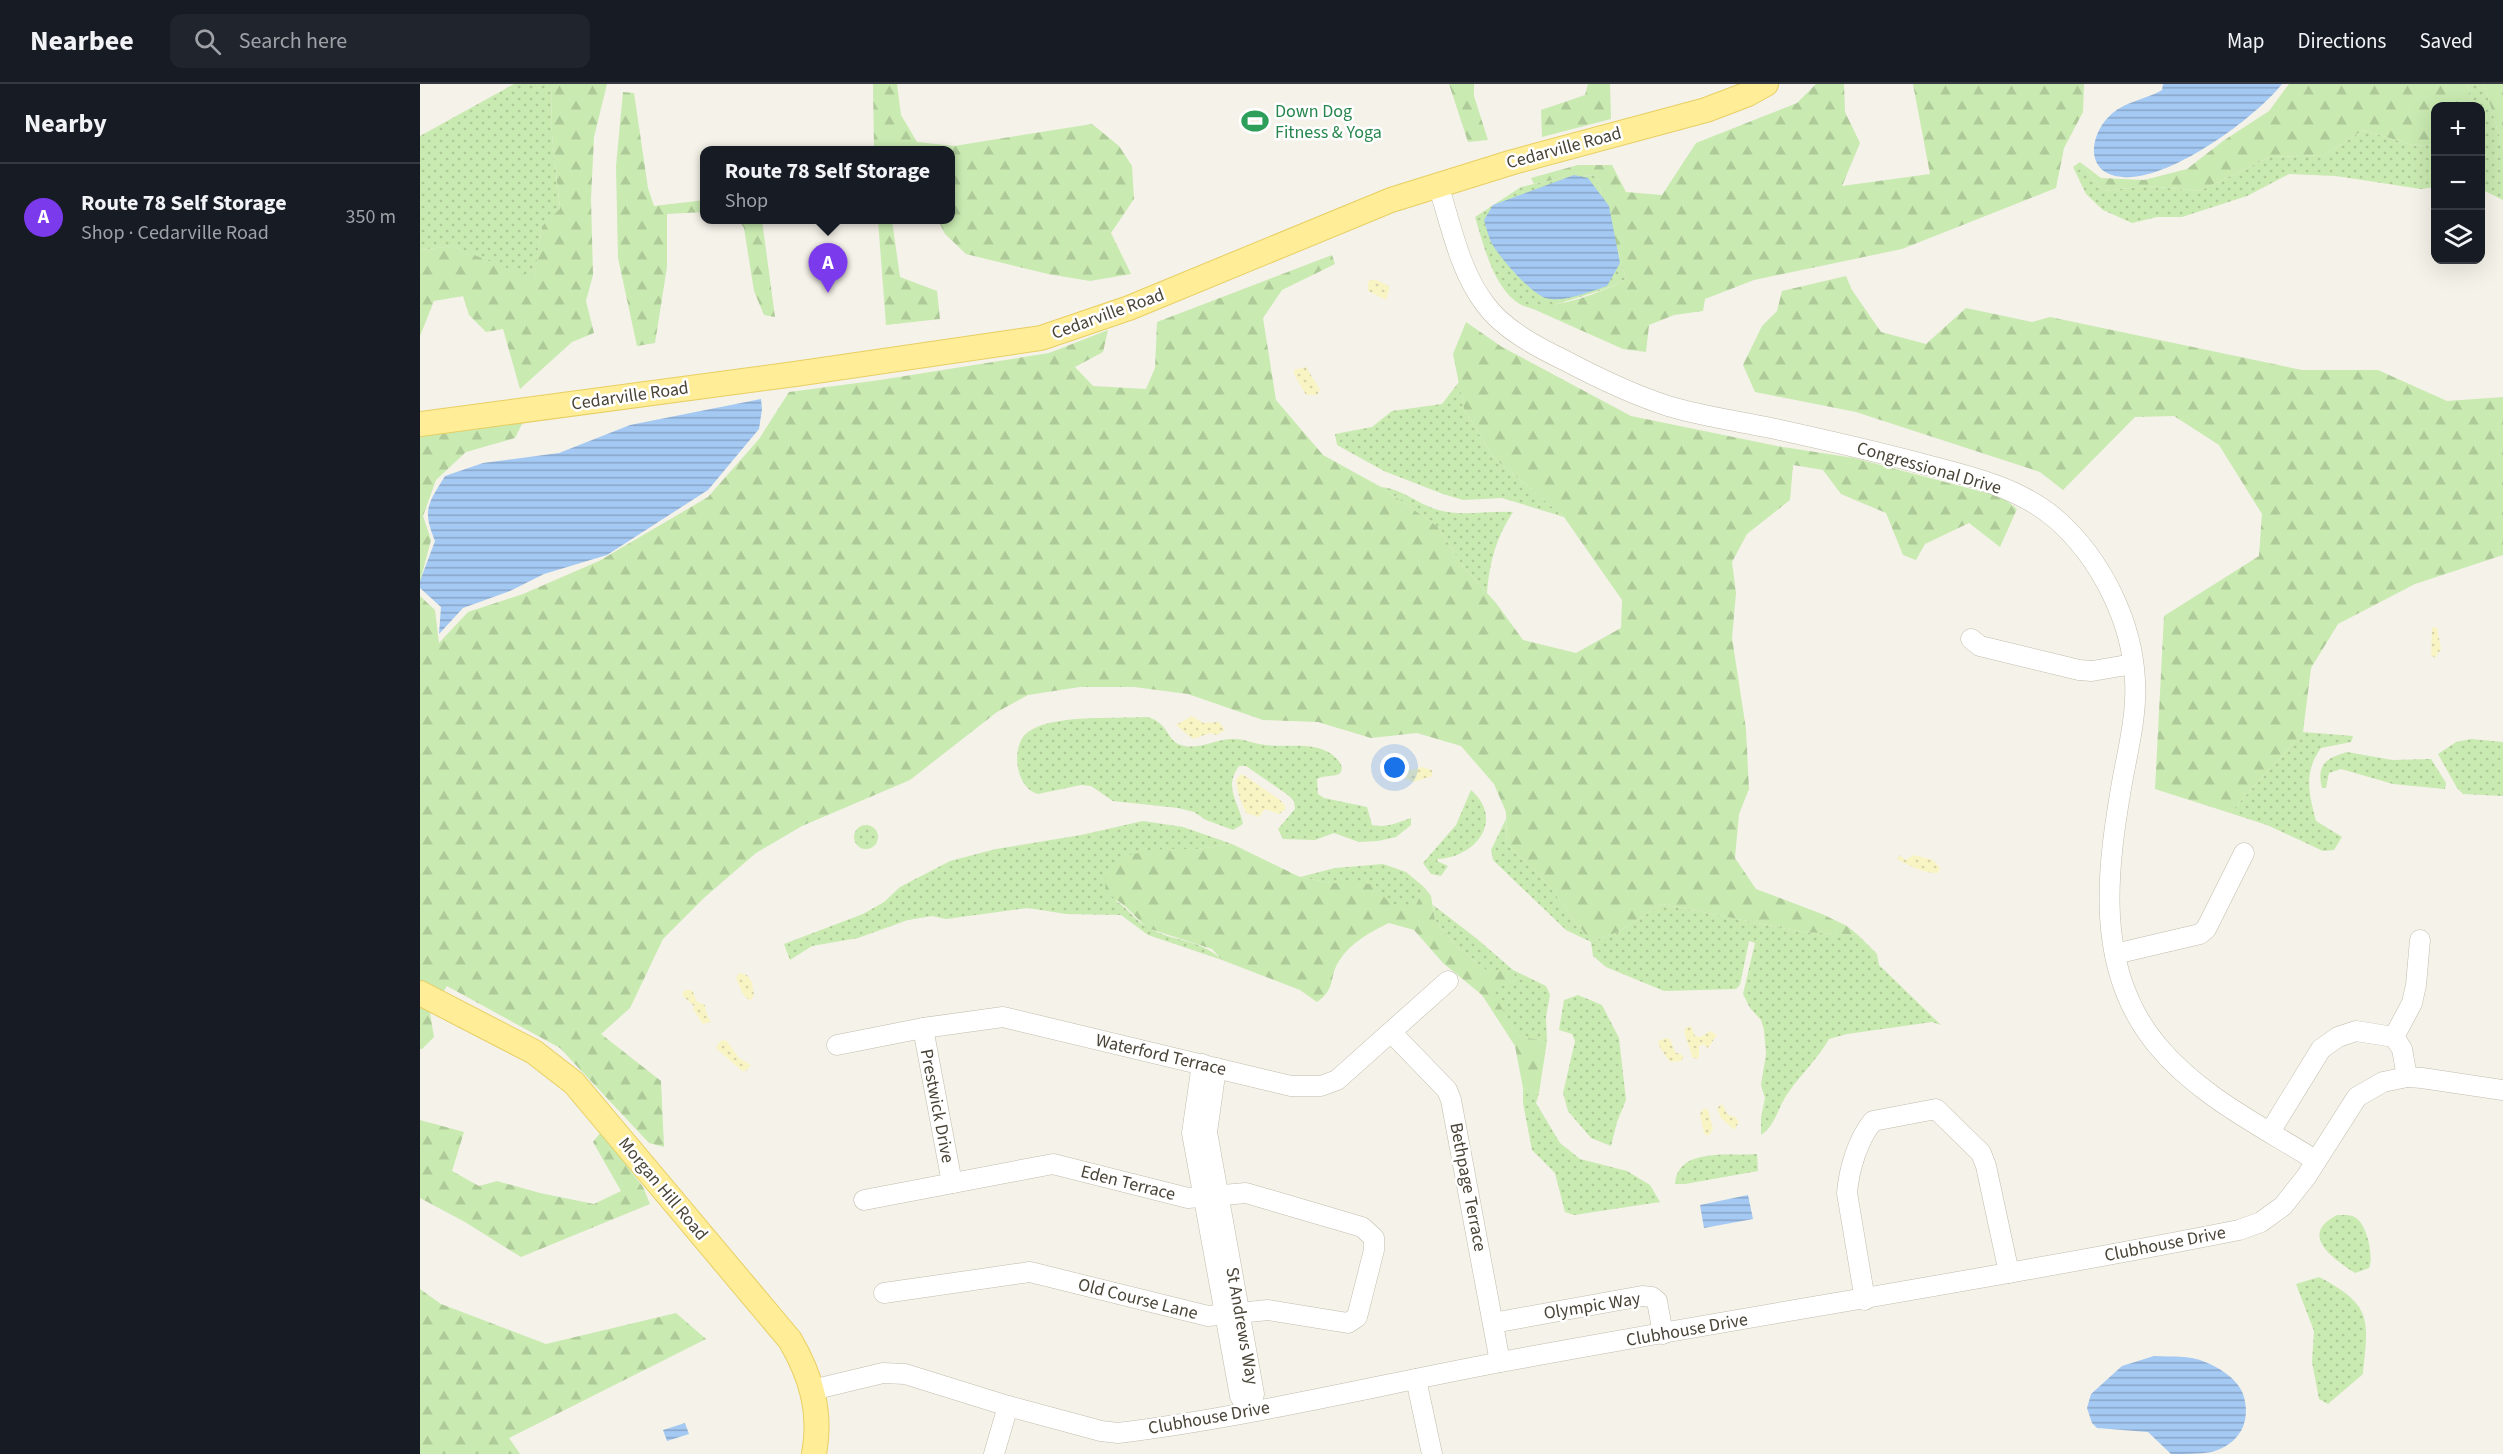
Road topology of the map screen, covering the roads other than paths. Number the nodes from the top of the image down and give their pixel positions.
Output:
1 (1766, 84) edge
2 (1438, 184) junction
3 (420, 424) edge
4 (1971, 639) dead end
5 (2133, 664) junction
6 (2244, 853) dead end
7 (2420, 940) dead end
8 (2115, 954) junction
9 (1448, 981) dead end
10 (420, 993) edge
11 (923, 1028) junction
12 (1392, 1033) junction
13 (2394, 1037) junction
14 (837, 1045) dead end
15 (1209, 1066) junction
16 (2407, 1077) junction
17 (2503, 1090) edge
18 (2270, 1132) junction
19 (2315, 1160) junction
20 (952, 1183) junction
21 (1212, 1196) junction
22 (864, 1200) dead end
23 (1374, 1250) joint
24 (2009, 1273) junction
25 (884, 1293) dead end
26 (1865, 1300) junction
27 (1233, 1313) junction
28 (1493, 1323) junction
29 (1663, 1334) junction
30 (1500, 1362) junction
31 (1416, 1379) junction
32 (812, 1390) junction
33 (1008, 1406) junction
34 (1249, 1411) junction
35 (814, 1454) edge
36 (994, 1454) edge
37 (1432, 1454) edge

1 - 2 main road, Cedarville Road
2 - 3 main road, Cedarville Road
2 - 5 street, Congressional Drive
4 - 5 street
5 - 8 street, Congressional Drive
6 - 8 street
7 - 13 street
8 - 18 street, Congressional Drive
9 - 12 street, Waterford Terrace
10 - 32 main road, Morgan Hill Road
11 - 14 street, Waterford Terrace
11 - 15 street, Waterford Terrace
11 - 20 street, Prestwick Drive
12 - 15 street, Waterford Terrace
12 - 28 street, Bethpage Terrace
13 - 16 street
13 - 18 street
15 - 21 street, St Andrews Way
16 - 17 street, Clubhouse Drive
16 - 19 street, Clubhouse Drive
18 - 19 street, Congressional Drive
19 - 24 street, Clubhouse Drive
20 - 21 street, Eden Terrace
20 - 22 street, Eden Terrace
21 - 23 street, Eden Terrace
21 - 27 street, St Andrews Way
23 - 27 street, Old Course Lane
24 - 26 street, Clubhouse Drive
24 - 26 street
25 - 27 street, Old Course Lane
26 - 29 street, Clubhouse Drive
27 - 34 street, St Andrews Way
28 - 29 street, Olympic Way
28 - 30 street, Bethpage Terrace
29 - 30 street, Clubhouse Drive
30 - 31 street, Clubhouse Drive
31 - 34 street, Clubhouse Drive
31 - 37 street
32 - 33 street, Clubhouse Drive
32 - 35 main road, Morgan Hill Road
33 - 34 street, Clubhouse Drive
33 - 36 street

